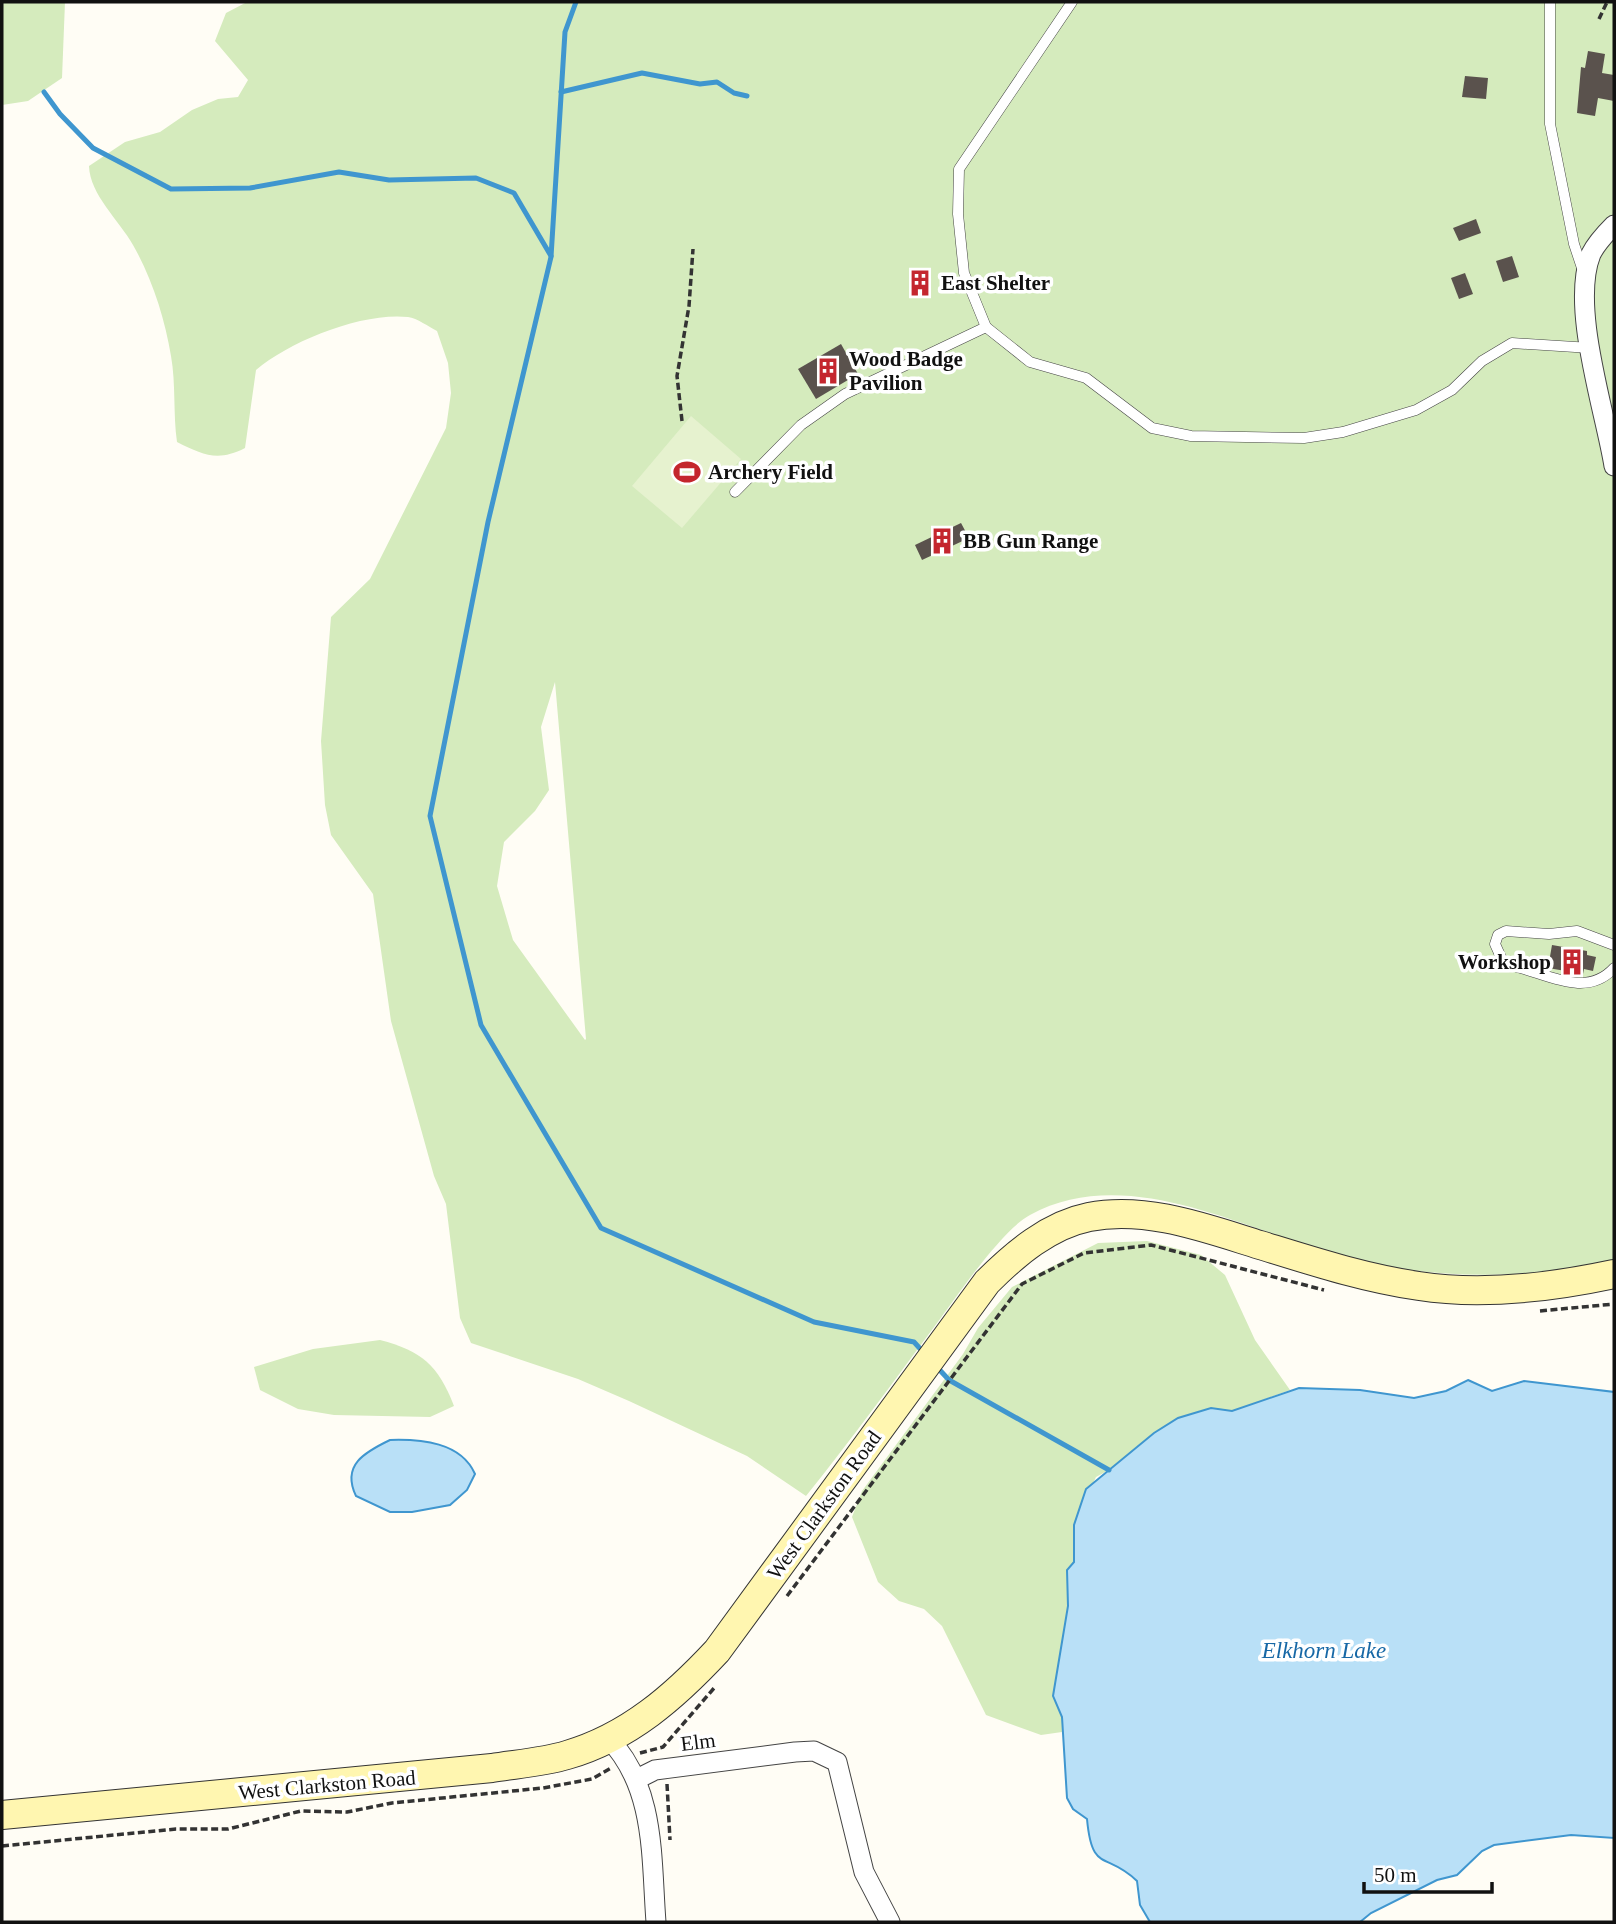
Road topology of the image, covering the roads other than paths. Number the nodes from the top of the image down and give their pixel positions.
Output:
1 (1072, 2) edge
2 (1550, 2) edge
3 (1614, 225) edge
4 (1586, 278) junction
5 (986, 327) junction
6 (1591, 348) junction
7 (1614, 466) edge
8 (735, 492) dead end
9 (1614, 945) edge
10 (1614, 968) edge
11 (1614, 1275) edge
12 (608, 1738) junction
13 (638, 1779) junction
14 (2, 1815) edge
15 (656, 1922) edge
16 (890, 1922) edge

1 - 5 lane
2 - 4 lane
3 - 4 street
4 - 6 street
5 - 6 lane
5 - 8 lane
6 - 7 street
9 - 10 lane
11 - 12 main road, West Clarkston Road
12 - 13 street
12 - 14 main road, West Clarkston Road
13 - 15 street
13 - 16 street, Elm

